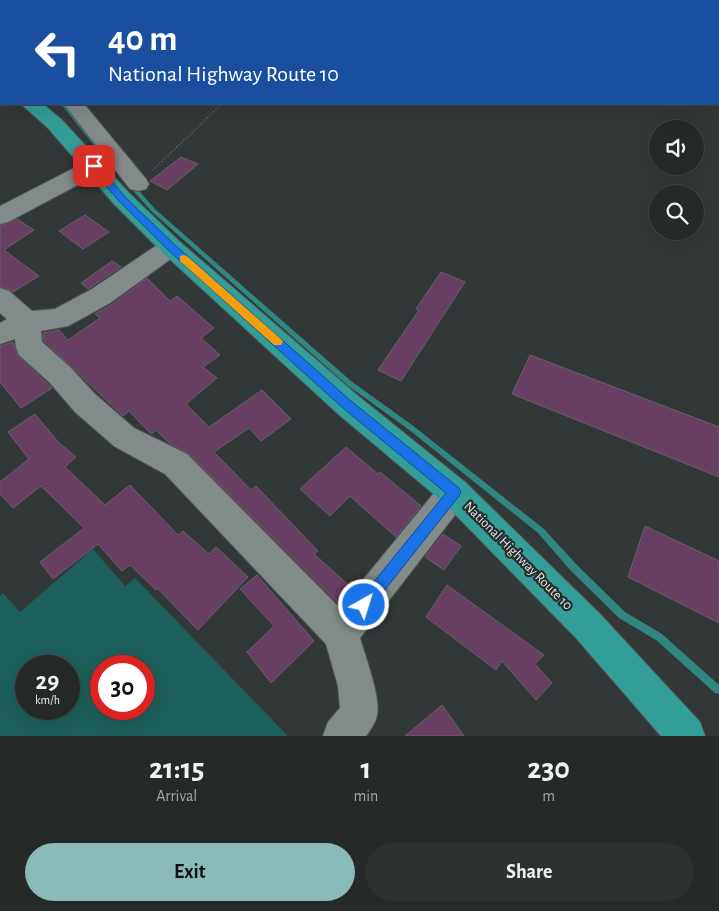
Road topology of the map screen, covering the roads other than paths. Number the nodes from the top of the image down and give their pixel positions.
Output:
1 (32, 105) edge
2 (75, 105) edge
3 (94, 166) junction
4 (131, 191) junction
5 (0, 216) edge
6 (172, 247) junction
7 (0, 298) edge
8 (14, 328) edge
9 (454, 492) junction
10 (342, 634) junction
11 (342, 736) edge
12 (686, 736) edge

1 - 3 highway, National Highway Route 10
2 - 4 street
3 - 4 highway, National Highway Route 10
3 - 5 street
4 - 6 highway, National Highway Route 10
6 - 8 street
6 - 9 highway, National Highway Route 10
7 - 8 street
8 - 10 street
9 - 10 street
9 - 12 highway, National Highway Route 10
10 - 11 street

